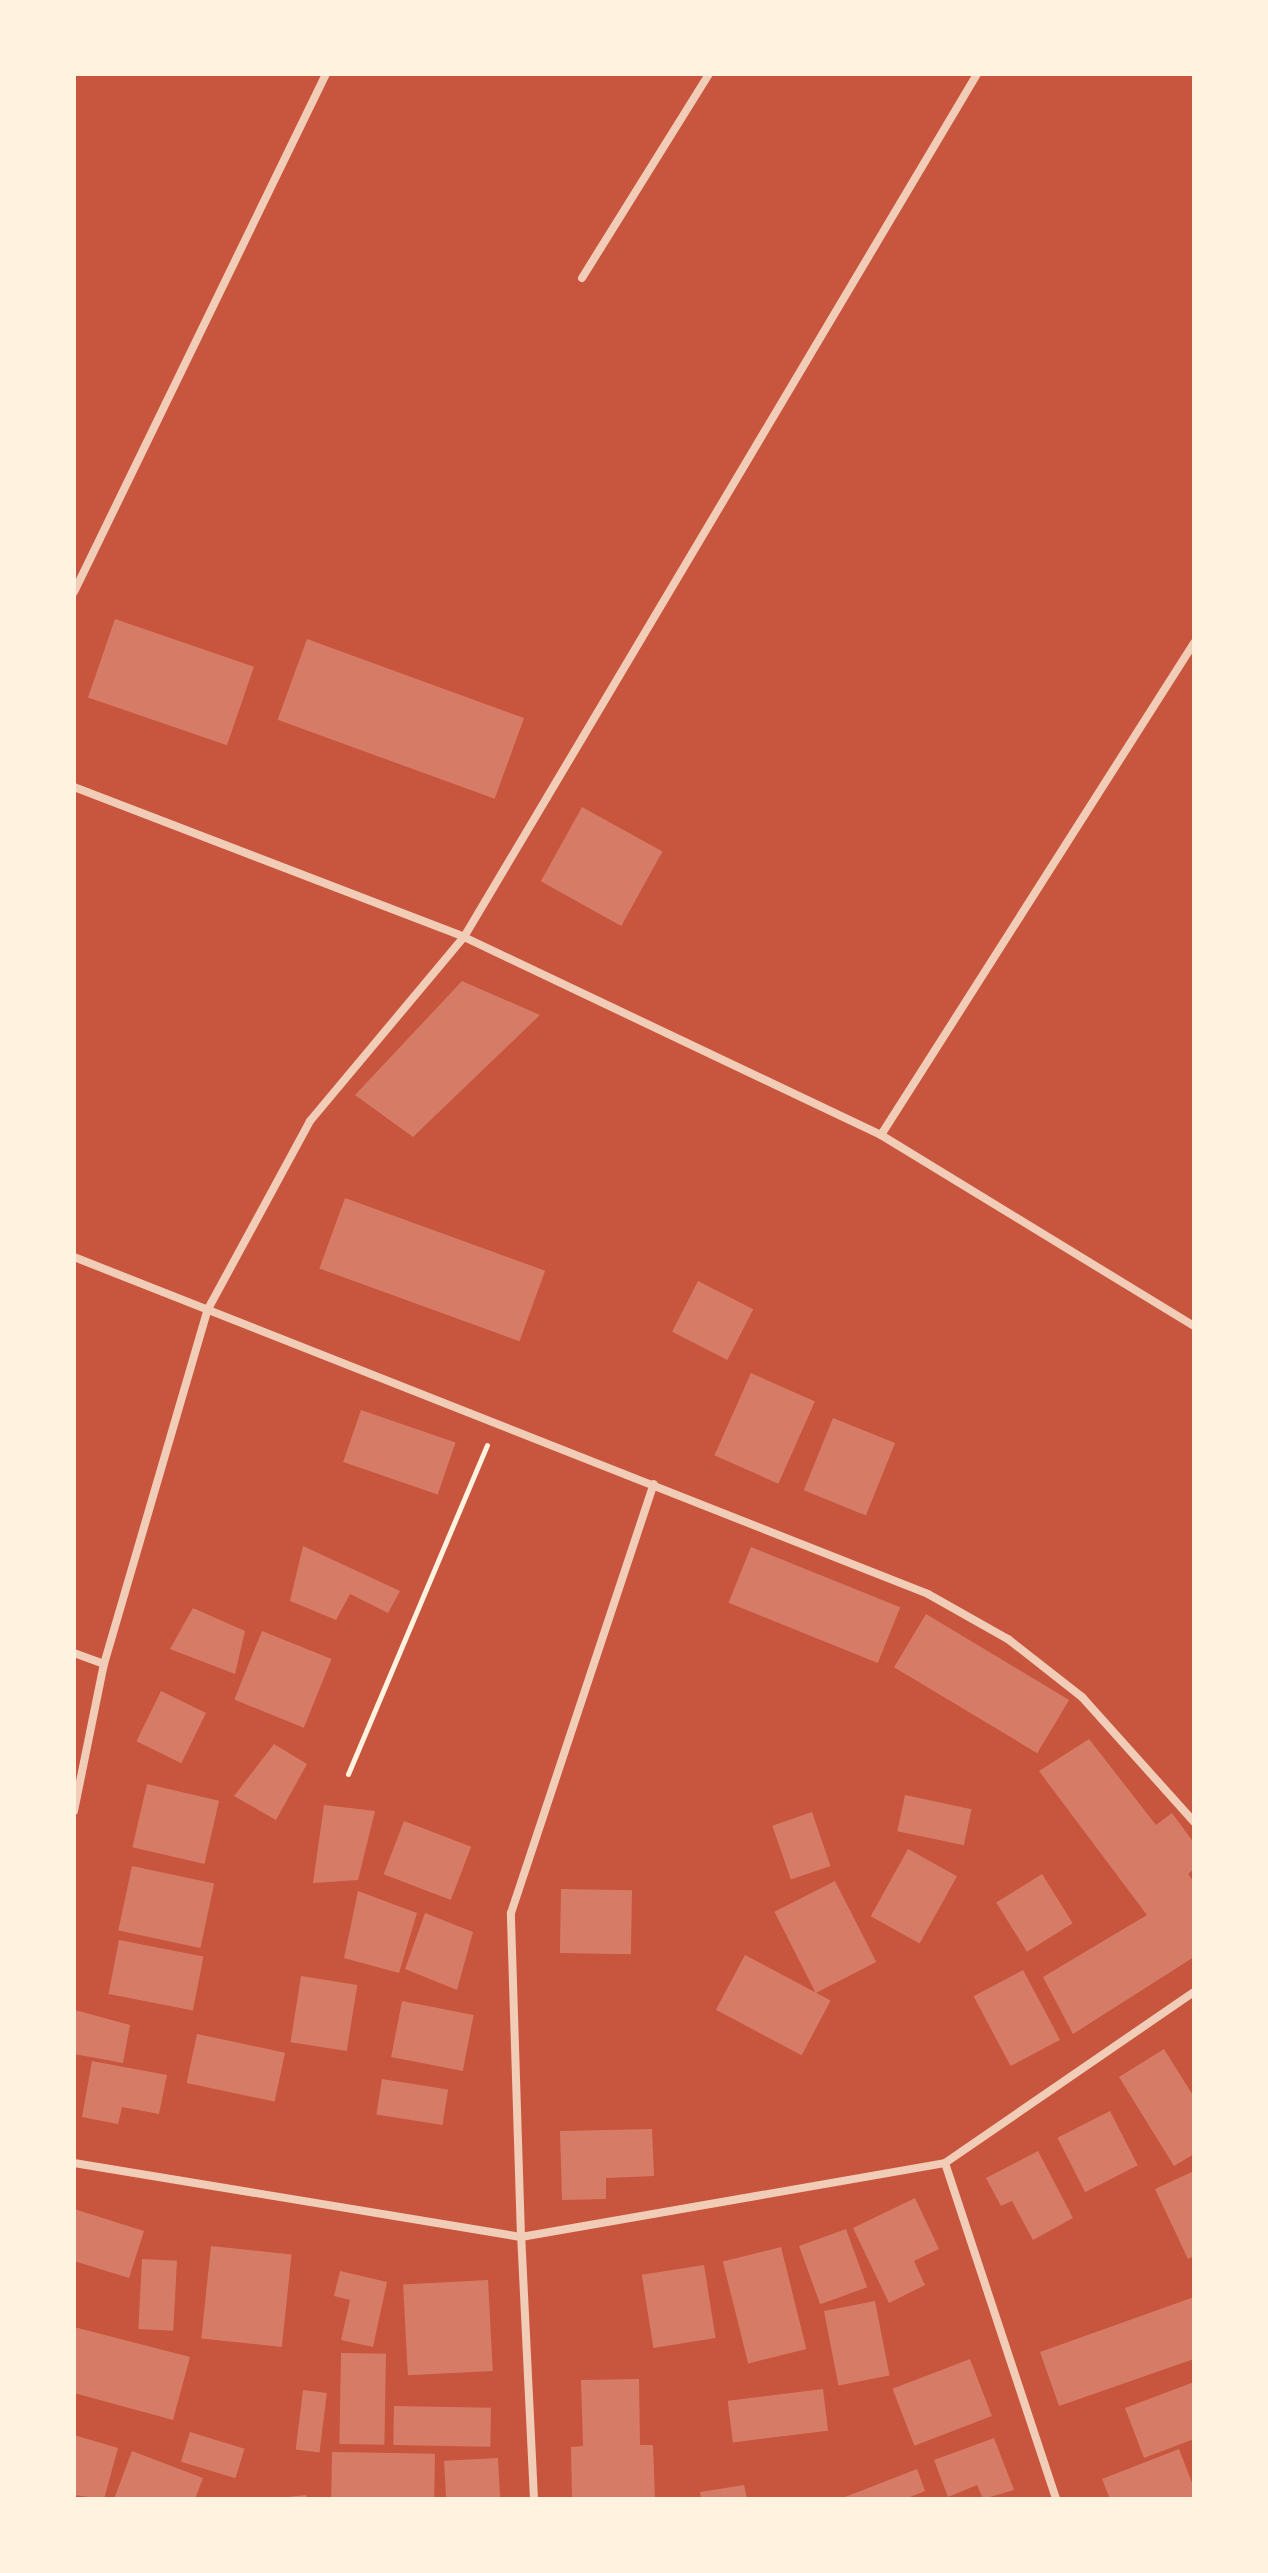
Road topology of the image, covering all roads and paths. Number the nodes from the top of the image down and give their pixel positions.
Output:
1 (326, 74) edge
2 (709, 74) edge
3 (977, 74) edge
4 (582, 278) dead end
5 (74, 592) edge
6 (1194, 643) edge
7 (74, 787) edge
8 (464, 937) junction
9 (881, 1135) junction
10 (74, 1257) edge
11 (208, 1309) junction
12 (1194, 1326) edge
13 (497, 1422) junction
14 (654, 1484) junction
15 (74, 1653) edge
16 (104, 1664) junction
17 (348, 1774) dead end
18 (74, 1811) edge
19 (1194, 1822) edge
20 (1194, 1992) edge
21 (74, 2163) edge
22 (945, 2163) junction
23 (521, 2237) junction
24 (534, 2499) edge
25 (1056, 2499) edge

1 - 5 street
2 - 4 street
3 - 8 street
6 - 9 street
7 - 8 street
8 - 9 street
8 - 11 street
9 - 12 street
10 - 11 street
11 - 13 street
11 - 16 street
13 - 14 street
13 - 17 path
14 - 19 street
14 - 23 street
15 - 16 street
16 - 18 street
20 - 22 street
21 - 23 street
22 - 23 street
22 - 25 street
23 - 24 street

